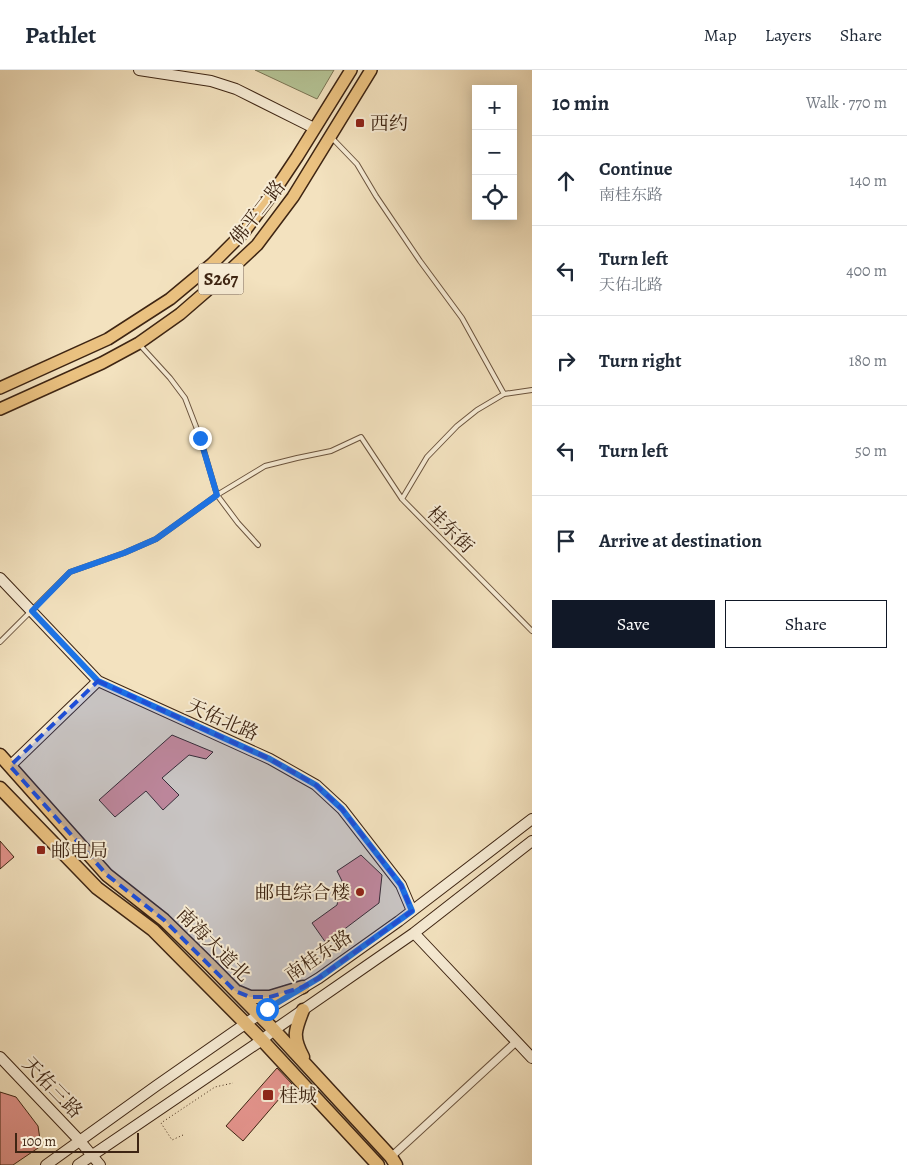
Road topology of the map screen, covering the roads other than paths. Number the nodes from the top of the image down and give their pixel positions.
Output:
1 (139, 70) edge
2 (351, 70) edge
3 (371, 70) edge
4 (314, 128) junction
5 (330, 137) junction
6 (139, 343) junction
7 (0, 388) edge
8 (532, 390) edge
9 (504, 394) junction
10 (0, 409) edge
11 (217, 495) junction
12 (402, 499) junction
13 (258, 545) dead end
14 (0, 578) edge
15 (32, 611) junction
16 (532, 631) edge
17 (0, 642) edge
18 (98, 681) junction
19 (0, 755) edge
20 (10, 766) junction
21 (0, 788) edge
22 (532, 819) edge
23 (532, 841) edge
24 (412, 911) junction
25 (414, 933) junction
26 (303, 987) junction
27 (236, 991) junction
28 (303, 1010) junction
29 (258, 1015) junction
30 (246, 1024) junction
31 (274, 1030) junction
32 (262, 1040) junction
33 (517, 1042) junction
34 (0, 1057) edge
35 (532, 1058) edge
36 (314, 1074) junction
37 (80, 1140) junction
38 (91, 1155) junction
39 (393, 1161) edge
40 (46, 1165) edge
41 (78, 1165) edge
42 (100, 1165) edge
43 (378, 1165) edge

1 - 4 main road
2 - 4 main road, 佛平二路
3 - 5 main road, 佛平二路 / S267
4 - 7 main road, 佛平二路
5 - 6 main road, 佛平二路 / S267
5 - 9 lane
6 - 10 main road, 佛平二路 / S267
6 - 11 lane
8 - 9 lane
9 - 12 lane
11 - 12 lane, 桂东街
11 - 13 lane
11 - 15 lane
12 - 16 lane, 桂东街
14 - 15 main road, 天佑北路
15 - 17 lane
15 - 18 main road, 天佑北路
18 - 20 main road
18 - 24 main road, 天佑北路
19 - 20 highway, 南海大道北
20 - 27 highway, 南海大道北
21 - 30 highway, 南海大道北
22 - 24 main road, 南桂东路
23 - 25 main road, 南桂东路
24 - 26 main road, 南桂东路
25 - 28 main road, 南桂东路
25 - 33 main road
26 - 27 highway
26 - 29 main road, 南桂东路
27 - 29 highway, 南海大道北
28 - 31 main road, 南桂东路
28 - 36 highway
29 - 30 main road, 南桂东路
29 - 31 highway, 南海大道北
30 - 32 highway, 南海大道北
30 - 37 main road, 南桂东路
31 - 32 main road, 南桂东路
31 - 36 highway, 南海大道北
32 - 38 main road, 南桂东路
32 - 43 highway, 南海大道北
33 - 35 main road
33 - 39 street
34 - 37 main road, 天佑三路
36 - 39 highway, 南海大道北
37 - 38 main road, 天佑三路
37 - 40 main road, 南桂东路
38 - 41 main road, 南桂东路
38 - 42 main road, 天佑三路

